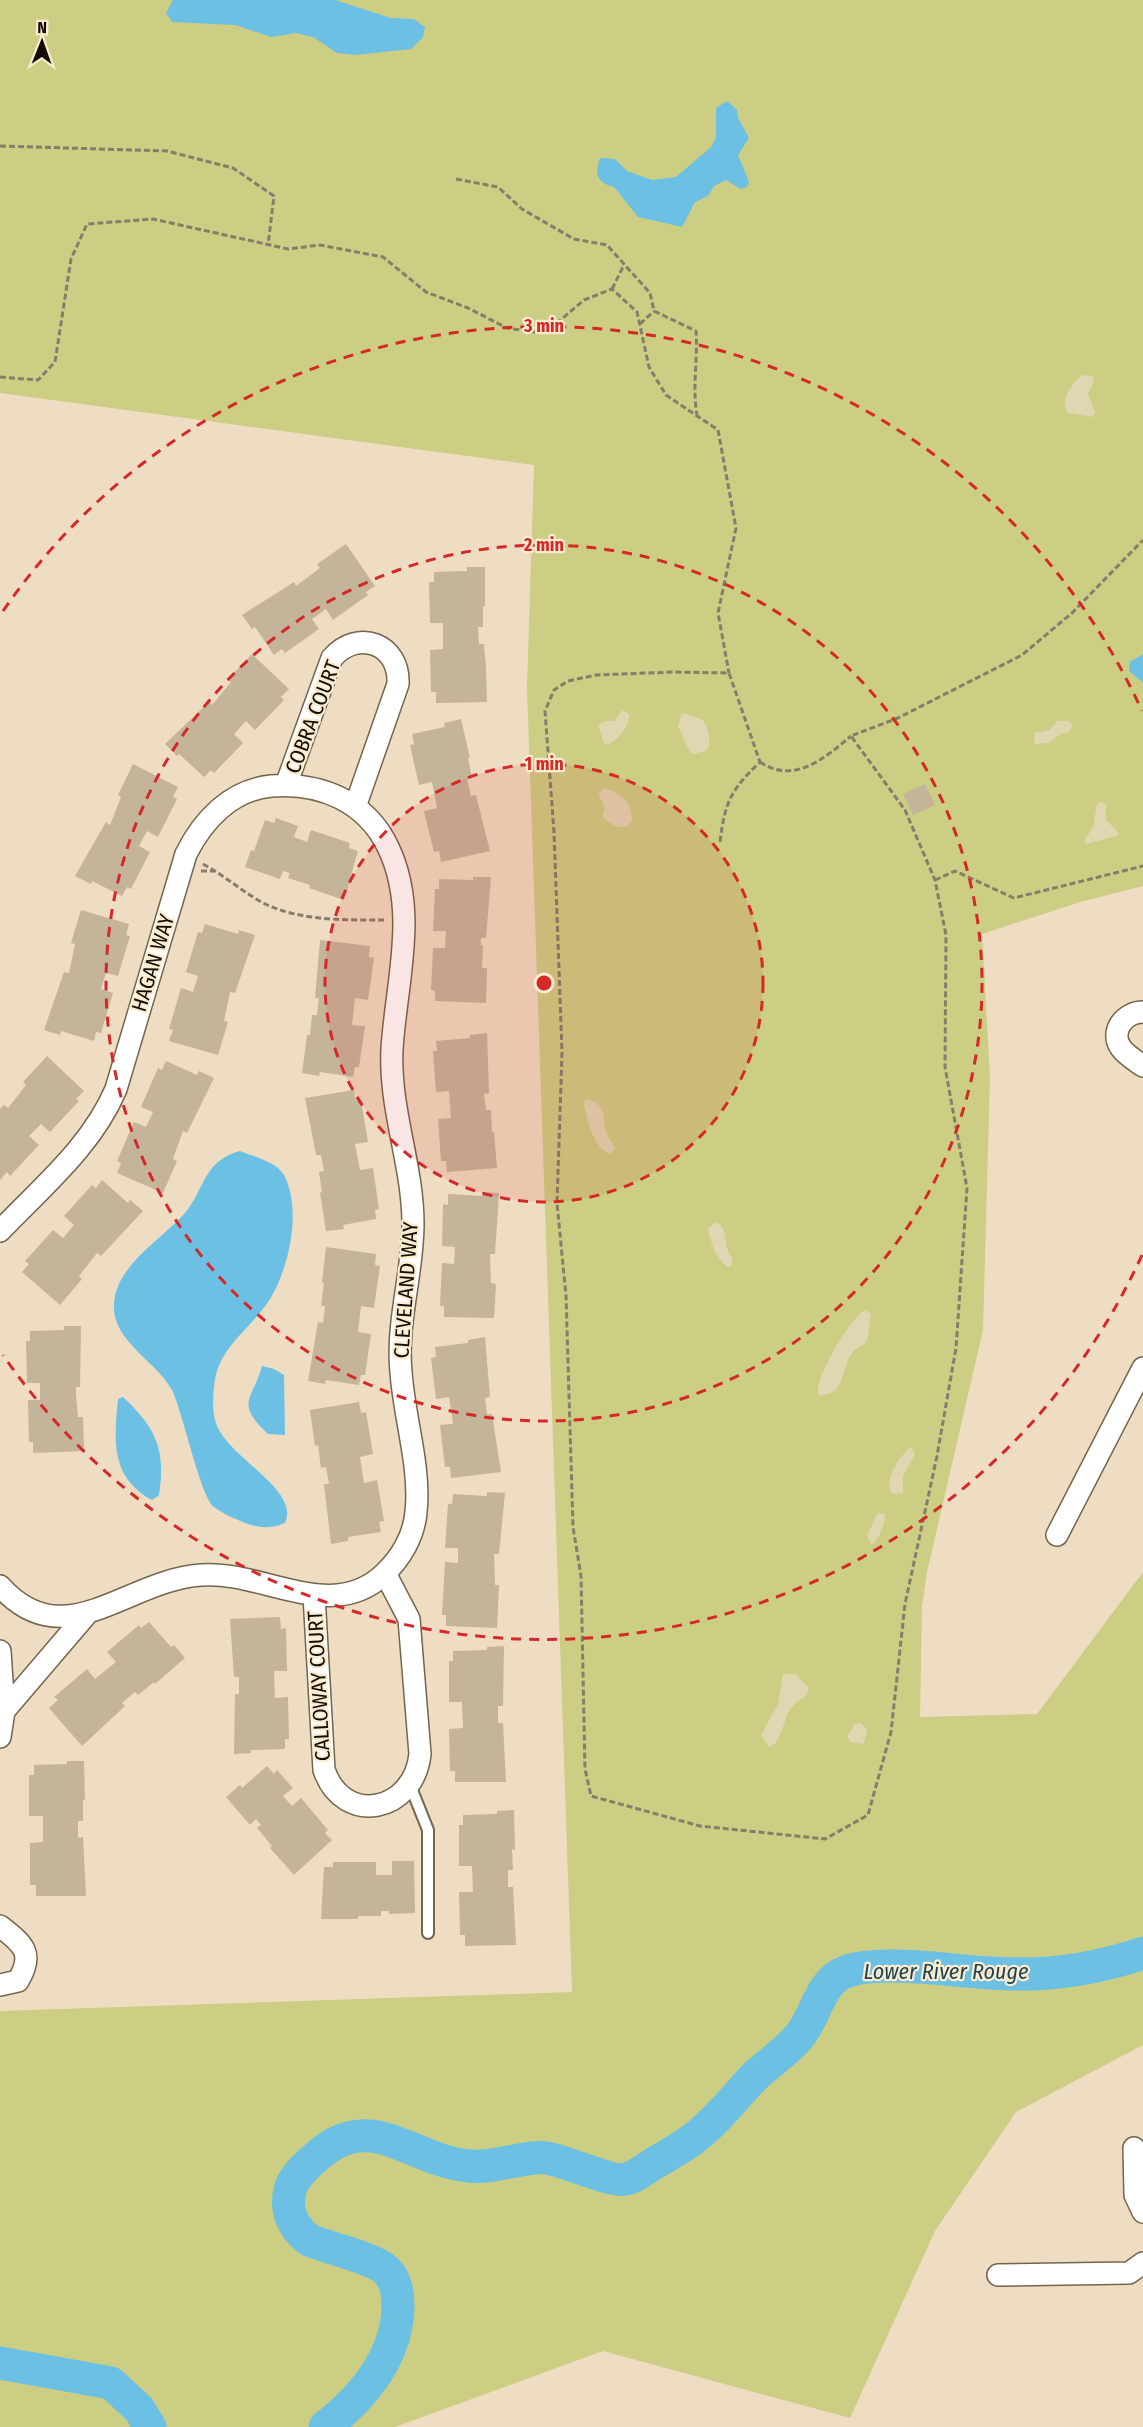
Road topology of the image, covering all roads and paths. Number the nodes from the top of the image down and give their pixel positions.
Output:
1 (0, 146) edge
2 (456, 179) dead end
3 (268, 245) junction
4 (624, 265) junction
5 (612, 289) junction
6 (654, 311) junction
7 (640, 325) junction
8 (0, 377) edge
9 (697, 416) junction
10 (1143, 540) edge
11 (729, 673) junction
12 (851, 736) junction
13 (760, 762) junction
14 (286, 785) junction
15 (355, 807) junction
16 (720, 842) dead end
17 (191, 863) junction
18 (1143, 866) edge
19 (217, 871) junction
20 (935, 880) junction
21 (403, 920) junction
22 (1143, 1012) edge
23 (1143, 1066) edge
24 (0, 1231) edge
25 (1143, 1368) edge
26 (1057, 1535) dead end
27 (385, 1573) junction
28 (0, 1586) edge
29 (314, 1595) junction
30 (86, 1615) junction
31 (0, 1651) edge
32 (4, 1711) junction
33 (0, 1737) edge
34 (410, 1785) junction
35 (0, 1926) edge
36 (429, 1934) dead end
37 (0, 1985) edge
38 (1134, 2148) dead end
39 (1143, 2212) edge
40 (1143, 2263) edge
41 (998, 2275) dead end

1 - 3 path
2 - 4 path
3 - 5 path
3 - 8 path
4 - 5 path
4 - 6 path
5 - 7 path
6 - 7 path
6 - 9 path
7 - 9 path
9 - 11 path
10 - 12 path
11 - 13 path
11 - 20 path
12 - 13 path
12 - 20 path
13 - 16 path
14 - 15 street, HAGAN WAY
14 - 15 street, COBRA COURT
14 - 17 street, HAGAN WAY
15 - 21 street, CLEVELAND WAY
17 - 19 path
17 - 19 path
17 - 24 street, HAGAN WAY
18 - 20 path
19 - 21 path
21 - 27 street, CLEVELAND WAY
22 - 23 street
25 - 26 street
27 - 29 street, CLEVELAND WAY
27 - 34 street
28 - 30 street, CLEVELAND WAY
29 - 30 street, CLEVELAND WAY
29 - 34 street, CALLOWAY COURT
30 - 32 street, CLEVELAND WAY
31 - 32 street
32 - 33 street
34 - 36 lane
35 - 37 street
38 - 39 street
40 - 41 street

